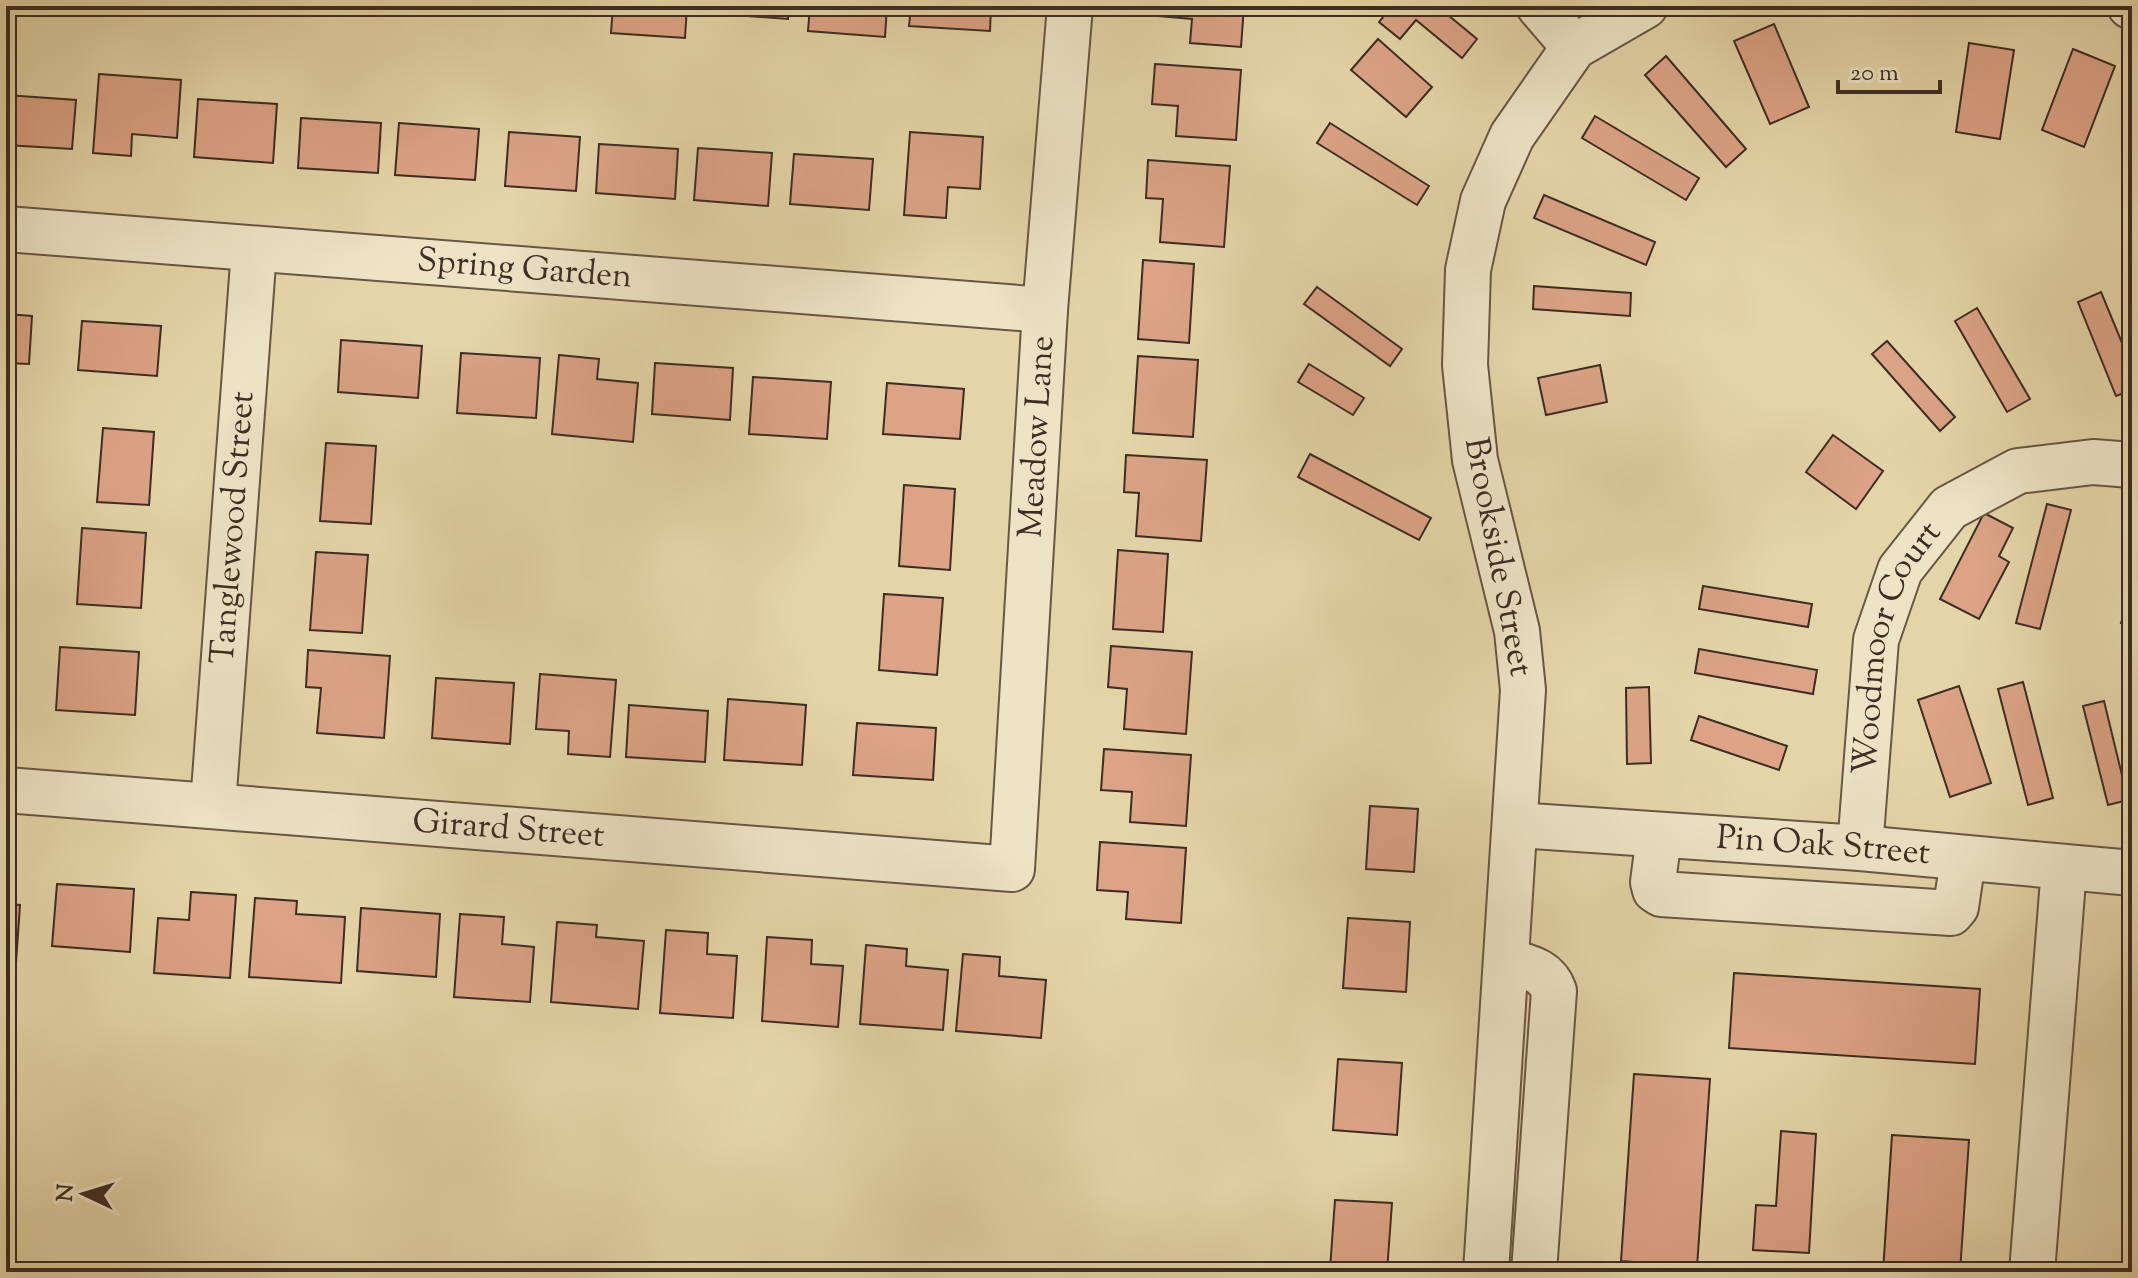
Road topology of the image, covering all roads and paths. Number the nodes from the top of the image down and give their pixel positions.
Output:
1 (1070, 6) edge
2 (1539, 6) edge
3 (1645, 6) edge
4 (1574, 47) junction
5 (6, 229) edge
6 (254, 250) junction
7 (1045, 310) junction
8 (2132, 465) edge
9 (6, 790) edge
10 (213, 805) junction
11 (1516, 825) junction
12 (1659, 836) junction
13 (1860, 848) junction
14 (1963, 859) junction
15 (2064, 868) junction
16 (1012, 869) joint
17 (2132, 873) edge
18 (1507, 961) junction
19 (1486, 1272) edge
20 (1534, 1272) edge
21 (2032, 1272) edge

1 - 7 street, Meadow Lane
2 - 4 street
3 - 4 street, Brookside Street
4 - 11 street, Brookside Street
5 - 6 street, Spring Garden
6 - 7 street, Spring Garden
6 - 10 street, Tanglewood Street
7 - 16 street, Meadow Lane
8 - 13 street, Woodmoor Court
9 - 10 street, Girard Street
10 - 16 street, Girard Street
11 - 12 street, Pin Oak Street
11 - 18 street, Brookside Street
12 - 13 street, Pin Oak Street
12 - 14 street
13 - 14 street, Pin Oak Street
14 - 15 street, Pin Oak Street
15 - 17 street, Pin Oak Street
15 - 21 street
18 - 19 street, Brookside Street
18 - 20 street

